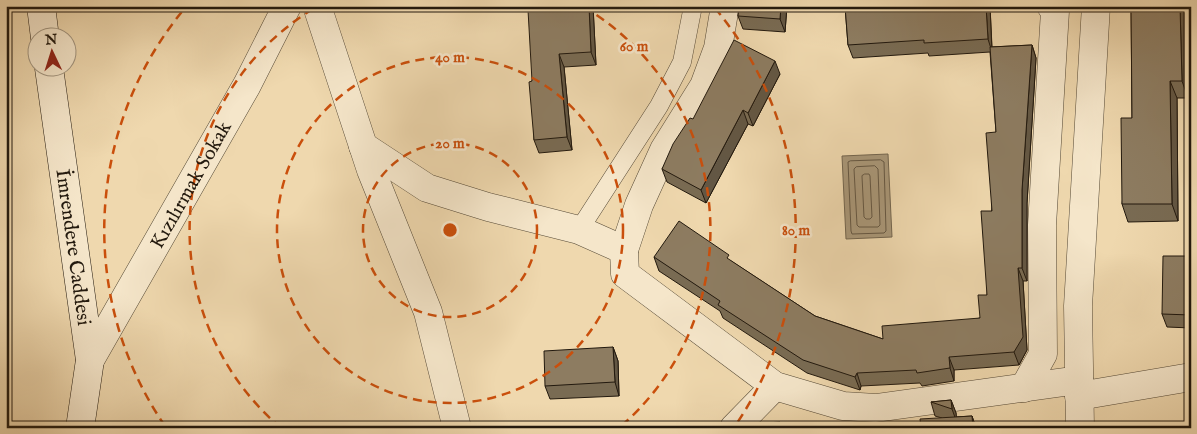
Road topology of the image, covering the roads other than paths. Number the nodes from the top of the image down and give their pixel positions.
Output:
1 (41, 6) edge
2 (287, 6) edge
3 (317, 6) edge
4 (693, 6) edge
5 (725, 6) edge
6 (1051, 6) edge
7 (1096, 6) edge
8 (44, 28) edge
9 (50, 78) edge
10 (363, 146) junction
11 (579, 230) junction
12 (624, 250) junction
13 (90, 360) junction
14 (1191, 377) edge
15 (775, 386) junction
16 (1024, 388) junction
17 (1079, 388) junction
18 (877, 418) edge
19 (80, 428) edge
20 (457, 428) edge
21 (734, 428) edge
22 (1080, 428) edge

1 - 8 street
2 - 13 street, Kızılırmak Sokak
3 - 10 street
4 - 11 lane
5 - 12 street
6 - 16 street
7 - 17 street
9 - 13 street, İmrendere Caddesi
10 - 11 street
10 - 20 street
11 - 12 street
12 - 15 street
13 - 19 street, İmrendere Caddesi
14 - 17 street
15 - 18 street
15 - 21 street
16 - 17 street
16 - 18 street
17 - 22 street

